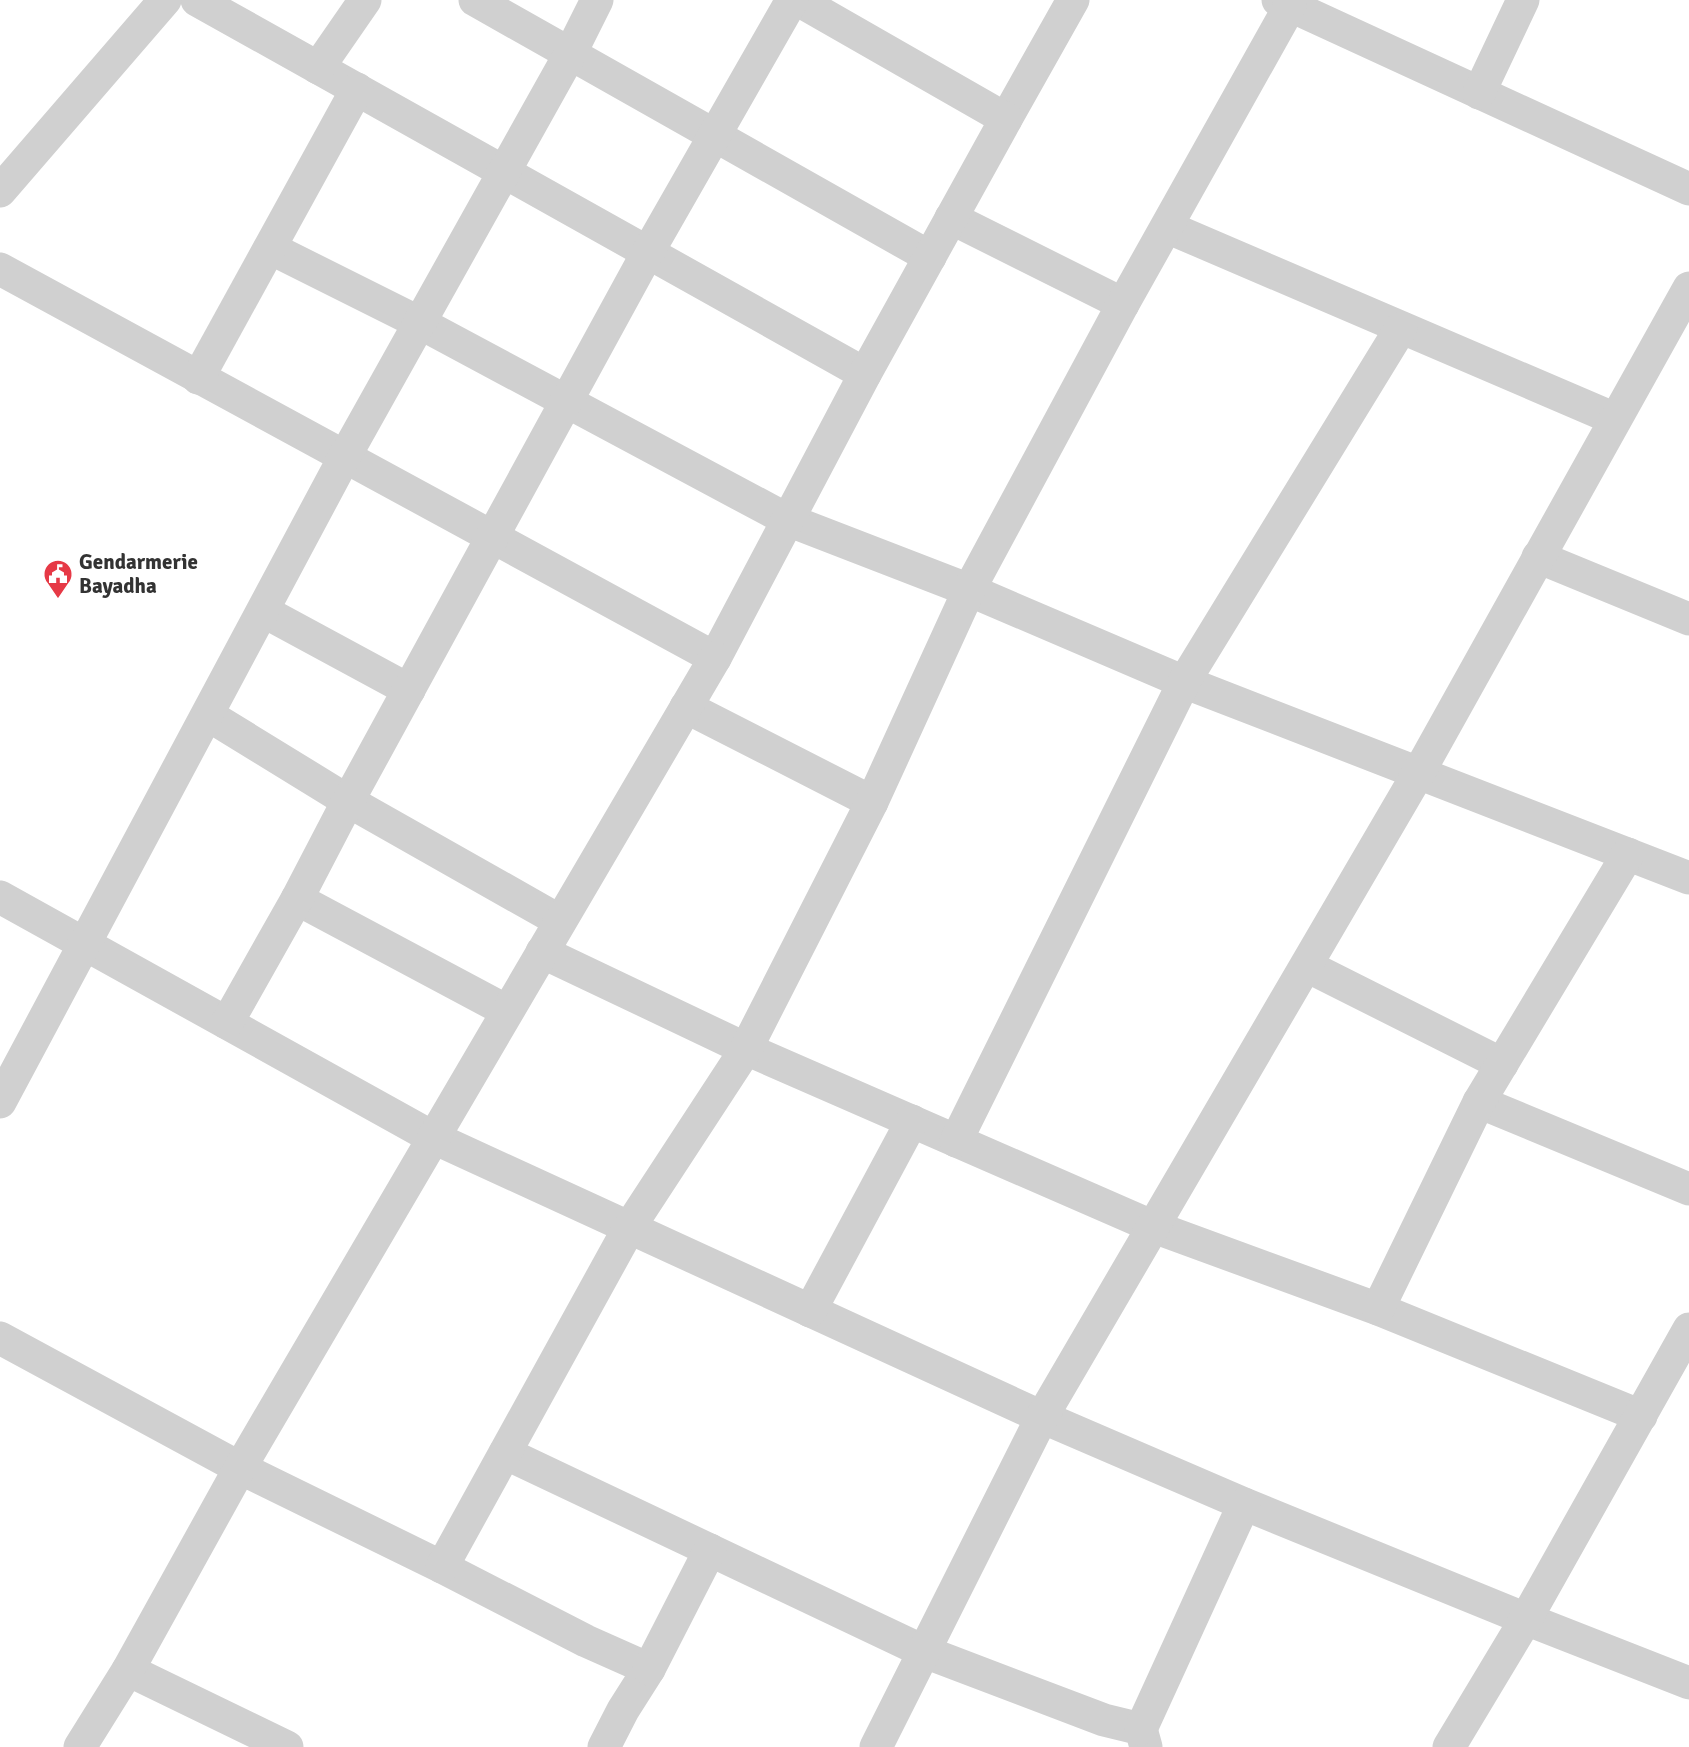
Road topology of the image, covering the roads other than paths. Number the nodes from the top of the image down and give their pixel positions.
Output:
1 (165, 0) edge
2 (197, 0) edge
3 (365, 0) edge
4 (475, 0) edge
5 (597, 0) edge
6 (792, 0) edge
7 (798, 0) edge
8 (1073, 0) edge
9 (1523, 0) edge
10 (1284, 3) edge
11 (570, 54) junction
12 (318, 68) junction
13 (357, 89) junction
14 (1479, 93) junction
15 (1006, 118) junction
16 (714, 137) junction
17 (504, 172) junction
18 (1689, 189) edge
19 (0, 191) edge
20 (951, 218) junction
21 (1167, 227) junction
22 (270, 248) junction
23 (648, 252) junction
24 (930, 257) junction
25 (0, 269) edge
26 (1689, 288) edge
27 (1124, 304) junction
28 (420, 323) junction
29 (1401, 328) junction
30 (865, 374) junction
31 (198, 378) junction
32 (566, 402) junction
33 (1615, 419) junction
34 (344, 458) junction
35 (788, 520) junction
36 (492, 538) junction
37 (1538, 557) junction
38 (969, 590) junction
39 (263, 611) junction
40 (1689, 619) edge
41 (715, 658) junction
42 (1184, 681) junction
43 (409, 690) junction
44 (686, 707) junction
45 (208, 714) junction
46 (1419, 772) junction
47 (348, 801) junction
48 (872, 802) junction
49 (1628, 854) junction
50 (1689, 878) edge
51 (0, 897) edge
52 (297, 899) junction
53 (560, 921) junction
54 (85, 944) junction
55 (542, 952) junction
56 (1307, 966) junction
57 (507, 1011) junction
58 (227, 1023) junction
59 (746, 1049) junction
60 (1502, 1064) junction
61 (0, 1102) edge
62 (1479, 1102) junction
63 (912, 1121) junction
64 (432, 1137) junction
65 (956, 1141) junction
66 (1689, 1189) edge
67 (1154, 1227) junction
68 (629, 1228) junction
69 (1378, 1309) junction
70 (810, 1311) junction
71 (1689, 1329) edge
72 (0, 1338) edge
73 (1641, 1416) junction
74 (1042, 1418) junction
75 (505, 1453) junction
76 (240, 1468) junction
77 (1244, 1504) junction
78 (710, 1550) junction
79 (442, 1567) junction
80 (1526, 1619) junction
81 (925, 1652) junction
82 (649, 1669) junction
83 (128, 1670) junction
84 (1689, 1683) edge
85 (1143, 1738) edge
86 (80, 1747) edge
87 (287, 1747) edge
88 (604, 1747) edge
89 (876, 1747) edge
90 (1449, 1747) edge

1 - 19 street
2 - 12 street
3 - 12 street
4 - 11 street
5 - 11 street
6 - 16 street
7 - 15 street
8 - 15 street
9 - 14 street
10 - 14 street
10 - 21 street
11 - 16 street
11 - 17 street
12 - 13 street
13 - 17 street
13 - 22 street
14 - 18 street
15 - 20 street
16 - 23 street
16 - 24 street
17 - 23 street
17 - 28 street
20 - 24 street
20 - 27 street
21 - 27 street
21 - 29 street
22 - 28 street
22 - 31 street
23 - 30 street
23 - 32 street
24 - 30 street
25 - 31 street
26 - 33 street
27 - 38 street
28 - 32 street
28 - 34 street
29 - 33 street
29 - 42 street
30 - 35 street
31 - 34 street
32 - 35 street
32 - 36 street
33 - 37 street
34 - 36 street
34 - 39 street
35 - 38 street
35 - 41 street
36 - 41 street
36 - 43 street
37 - 40 street
37 - 46 street
38 - 42 street
38 - 48 street
39 - 43 street
39 - 45 street
41 - 44 street
42 - 46 street
42 - 65 street
43 - 47 street
44 - 48 street
44 - 53 street
45 - 47 street
45 - 54 street
46 - 49 street
46 - 56 street
47 - 52 street
47 - 53 street
48 - 59 street
49 - 50 street
49 - 60 street
51 - 54 street
52 - 57 street
52 - 58 street
53 - 55 street
54 - 58 street
54 - 61 street
55 - 57 street
55 - 59 street
56 - 60 street
56 - 67 street
57 - 64 street
58 - 64 street
59 - 63 street
59 - 68 street
60 - 62 street
62 - 66 street
62 - 69 street
63 - 65 street
63 - 70 street
64 - 68 street
64 - 76 street
65 - 67 street
67 - 69 street
67 - 74 street
68 - 70 street
68 - 75 street
69 - 73 street
70 - 74 street
71 - 73 street
72 - 76 street
73 - 80 street
74 - 77 street
74 - 81 street
75 - 78 street
75 - 79 street
76 - 79 street
76 - 83 street
77 - 80 street
77 - 85 street
78 - 81 street
78 - 82 street
79 - 82 street
80 - 84 street
80 - 90 street
81 - 85 street
81 - 89 street
82 - 88 street
83 - 86 street
83 - 87 street

